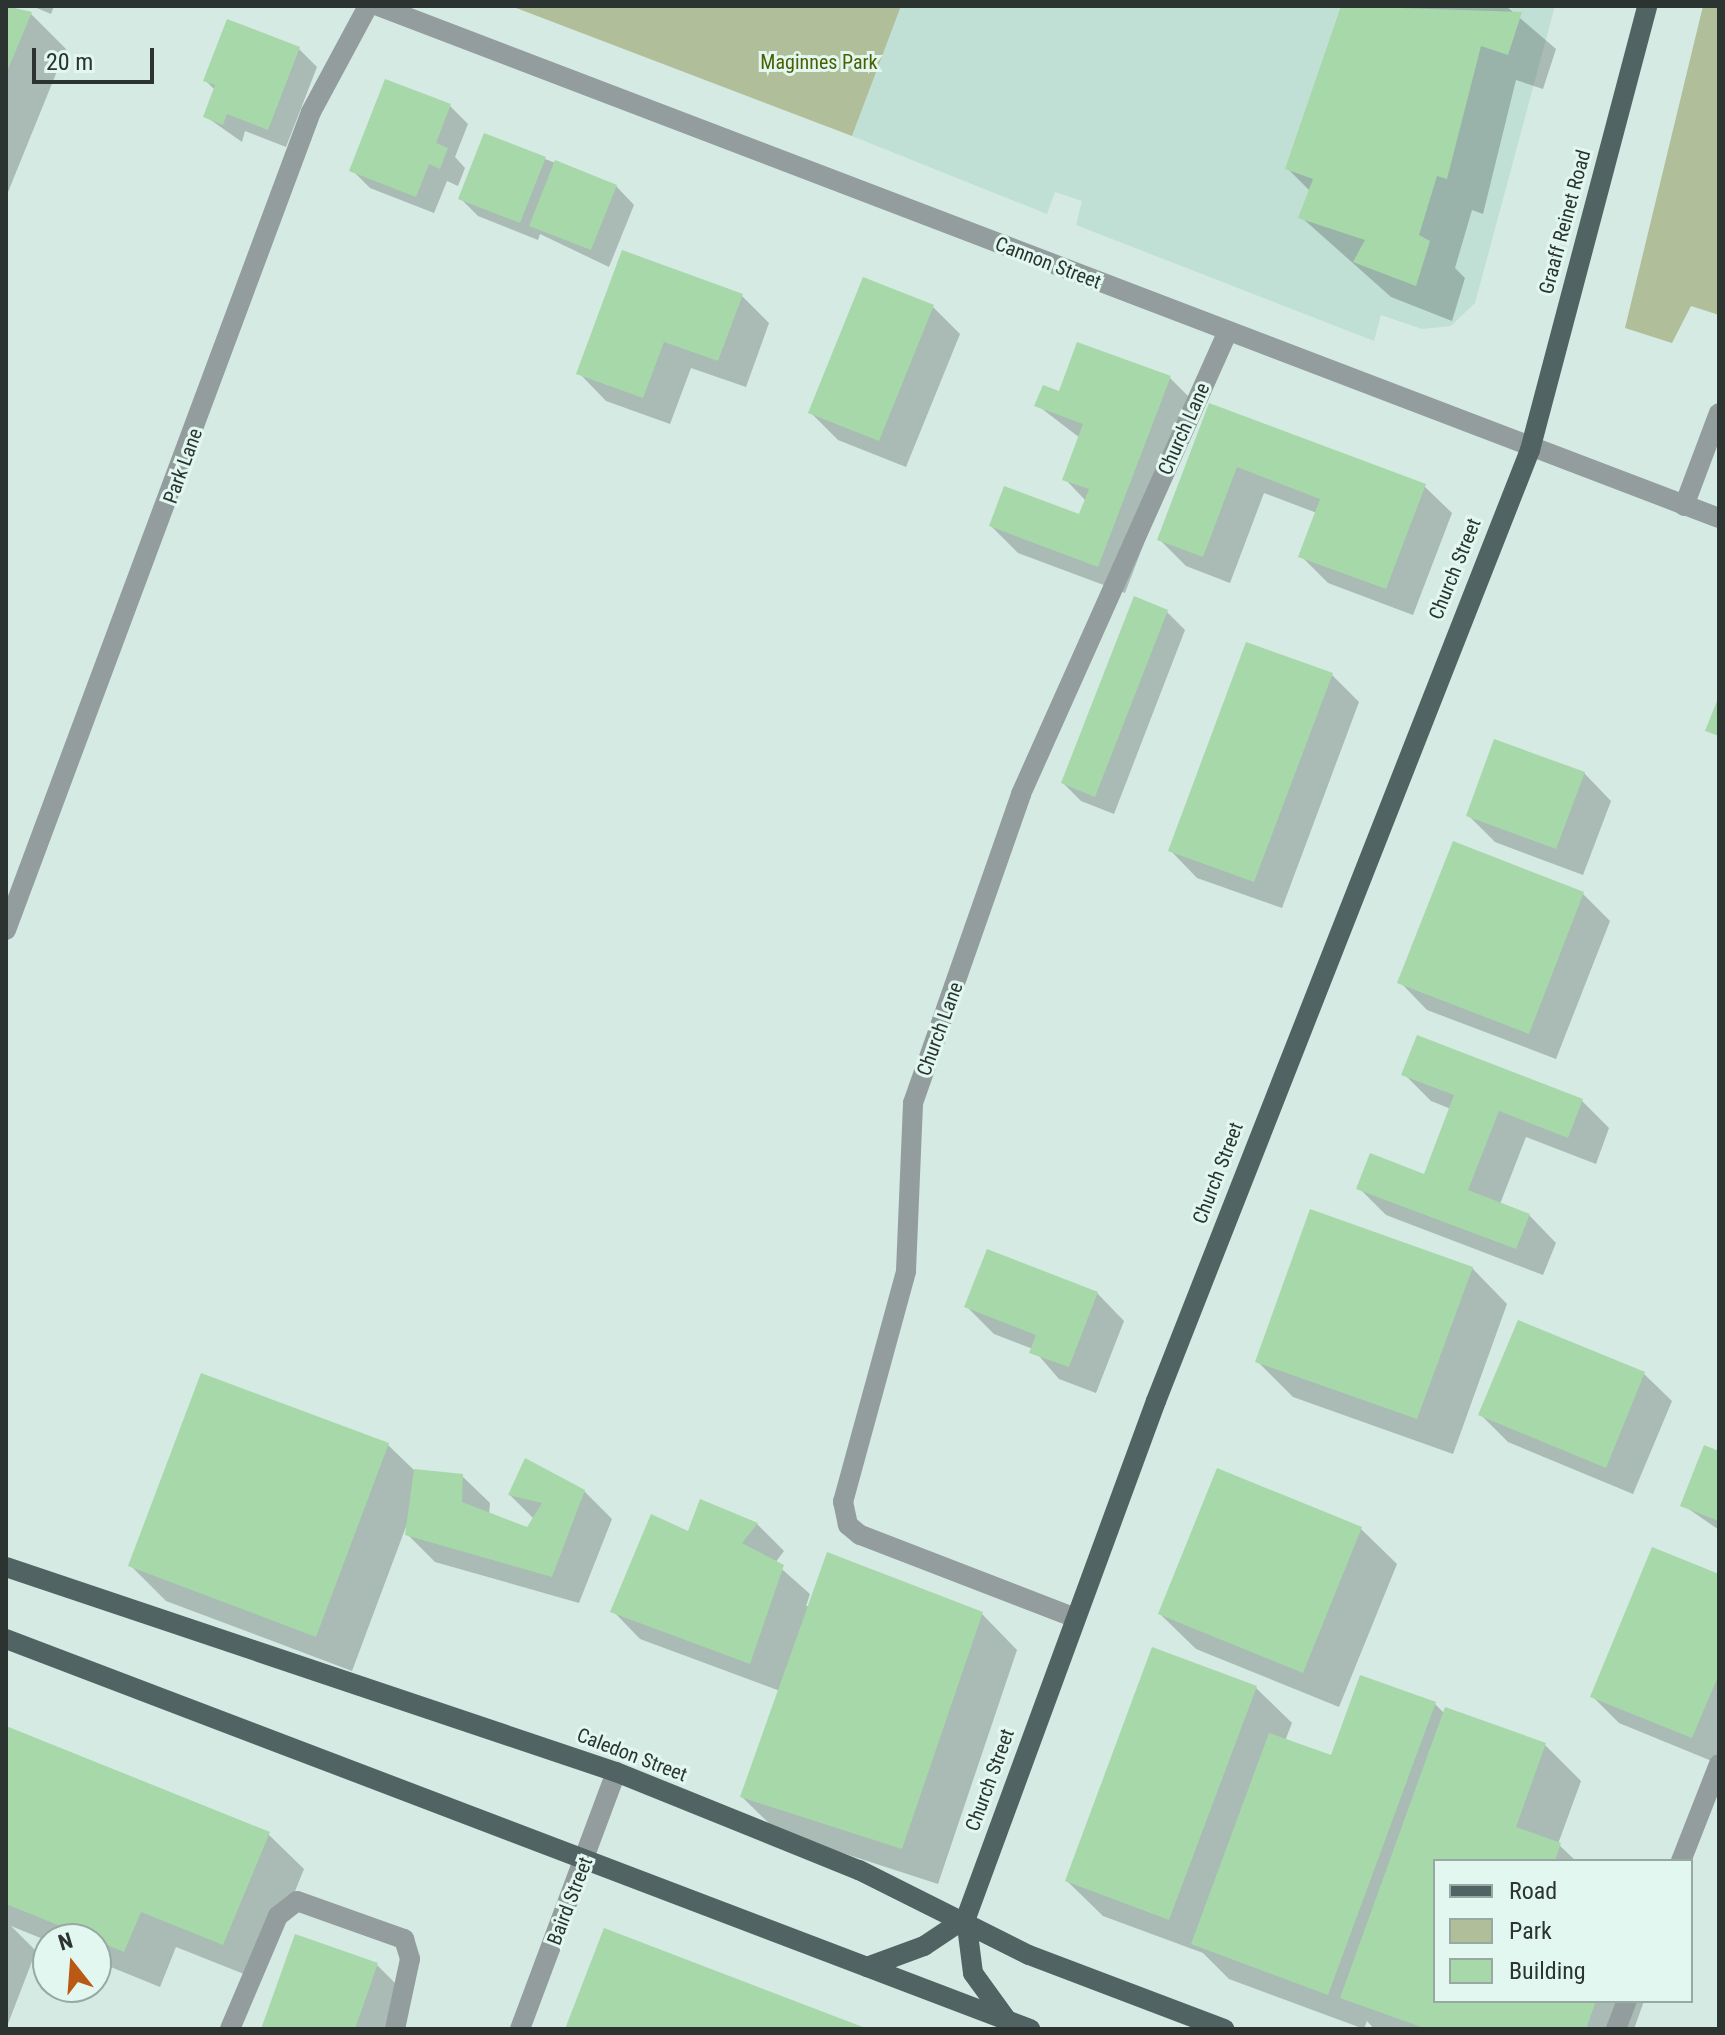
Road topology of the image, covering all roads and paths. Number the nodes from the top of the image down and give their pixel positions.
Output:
1 (368, 6) edge
2 (378, 6) edge
3 (1647, 6) edge
4 (1228, 331) junction
5 (1719, 413) edge
6 (1530, 450) junction
7 (1684, 506) junction
8 (1719, 518) edge
9 (6, 930) edge
10 (6, 1567) edge
11 (1073, 1617) junction
12 (6, 1639) edge
13 (1719, 1764) edge
14 (616, 1772) junction
15 (1682, 1859) edge
16 (587, 1860) junction
17 (966, 1918) junction
18 (867, 1967) junction
19 (1626, 2003) edge
20 (1007, 2020) junction
21 (230, 2029) edge
22 (395, 2029) edge
23 (520, 2029) edge
24 (1030, 2029) edge
25 (1224, 2029) edge
26 (1616, 2029) edge

1 - 9 street, Park Lane
2 - 4 street, Cannon Street
3 - 6 main road, Graaff Reinet Road
4 - 6 street, Cannon Street
4 - 11 street, Church Lane
5 - 7 street
6 - 7 street, Cannon Street
6 - 11 main road, Church Street
7 - 8 street, Cannon Street
10 - 14 main road, Caledon Street
11 - 17 main road, Church Street
12 - 16 main road
13 - 15 street
14 - 16 street, Baird Street
14 - 17 main road, Caledon Street
16 - 18 main road
16 - 23 street, Baird Street
17 - 18 main road
17 - 20 main road
17 - 25 main road, Caledon Street
18 - 20 main road
19 - 26 street
20 - 24 main road
21 - 22 street

